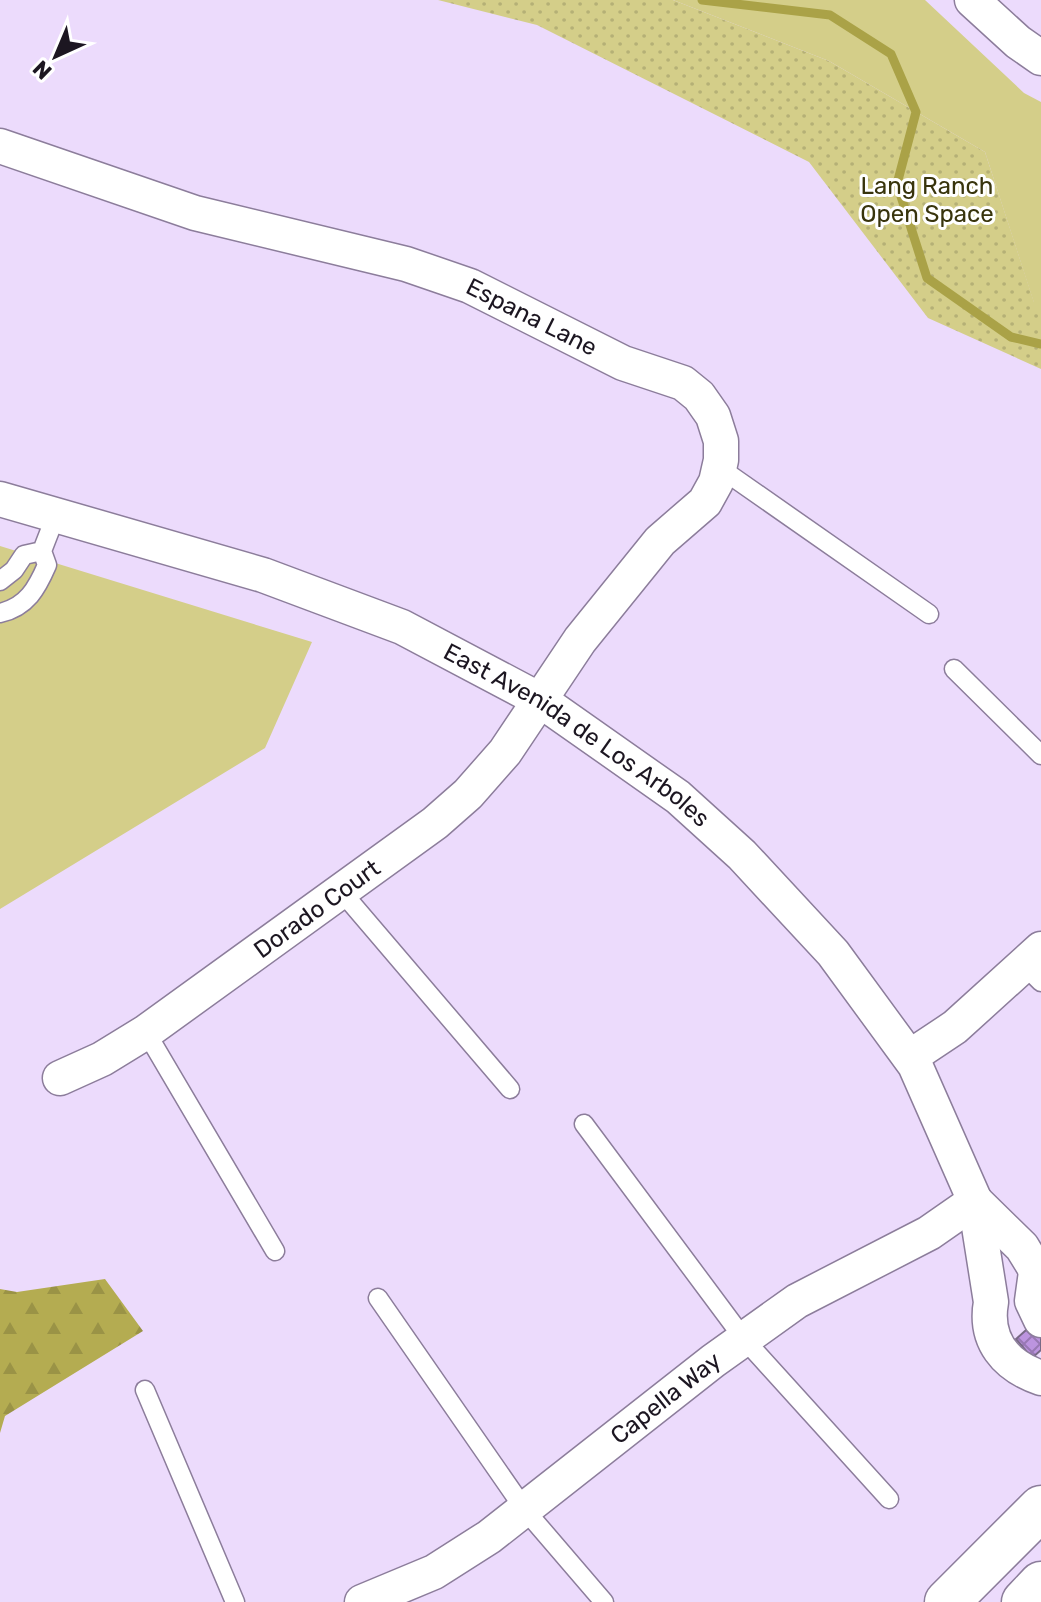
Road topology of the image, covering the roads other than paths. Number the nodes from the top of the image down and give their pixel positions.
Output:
1 (972, 0) edge
2 (1041, 58) edge
3 (0, 146) edge
4 (720, 468) junction
5 (0, 499) edge
6 (56, 515) junction
7 (42, 551) junction
8 (0, 581) edge
9 (0, 613) edge
10 (929, 614) dead end
11 (954, 669) dead end
12 (540, 700) junction
13 (1041, 755) edge
14 (341, 891) junction
15 (1035, 965) edge
16 (146, 1032) junction
17 (910, 1057) junction
18 (60, 1078) dead end
19 (510, 1089) dead end
20 (584, 1124) dead end
21 (975, 1201) junction
22 (275, 1251) dead end
23 (1038, 1275) edge
24 (378, 1298) dead end
25 (991, 1302) junction
26 (1041, 1320) edge
27 (744, 1339) junction
28 (1041, 1378) edge
29 (145, 1390) dead end
30 (889, 1499) dead end
31 (1041, 1508) edge
32 (525, 1510) junction
33 (1041, 1584) edge
34 (235, 1602) edge
35 (362, 1602) edge
36 (604, 1602) edge
37 (947, 1602) edge
38 (1024, 1602) edge

1 - 2 street
3 - 4 street, Espana Lane
4 - 10 lane
4 - 12 street, Espana Lane
5 - 6 street, East Avenida de Los Arboles
6 - 7 lane
6 - 12 street, East Avenida de Los Arboles
7 - 8 lane
7 - 9 lane
11 - 13 lane
12 - 14 street, Dorado Court
12 - 17 street, East Avenida de Los Arboles
14 - 16 street, Dorado Court
14 - 19 lane
15 - 17 street
16 - 18 street, Dorado Court
16 - 22 lane
17 - 21 street, East Avenida de Los Arboles
20 - 27 lane
21 - 23 street, East Avenida de Los Arboles
21 - 25 street, East Avenida de Los Arboles
21 - 27 street, Capella Way
23 - 25 street
23 - 26 street
24 - 32 lane
25 - 28 street, East Avenida de Los Arboles
27 - 30 lane
27 - 32 street, Capella Way
29 - 34 lane
31 - 37 street
32 - 35 street, Capella Way
32 - 36 lane
33 - 38 street

